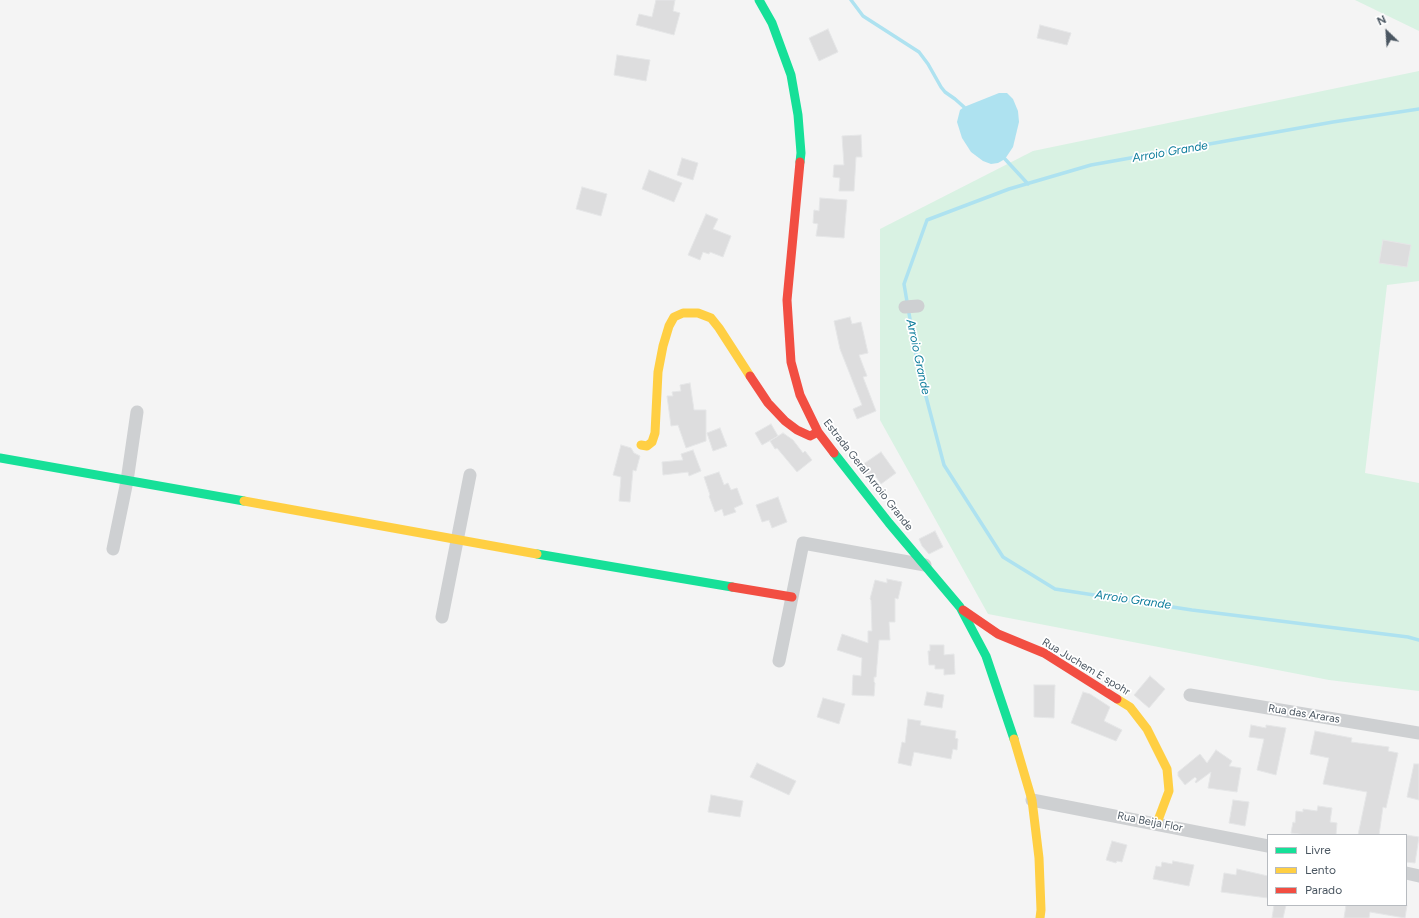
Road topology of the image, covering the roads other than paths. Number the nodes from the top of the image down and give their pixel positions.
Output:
1 (759, 0) edge
2 (137, 412) dead end
3 (818, 432) junction
4 (641, 445) dead end
5 (0, 458) edge
6 (470, 475) dead end
7 (127, 480) junction
8 (457, 540) junction
9 (113, 549) dead end
10 (925, 565) junction
11 (792, 597) junction
12 (960, 608) junction
13 (442, 617) dead end
14 (779, 661) dead end
15 (1190, 695) dead end
16 (1419, 733) edge
17 (1032, 800) junction
18 (1157, 823) junction
19 (1267, 846) edge
20 (1407, 873) edge
21 (1419, 876) edge
22 (1040, 918) edge

1 - 3 street, Estrada Geral Arroio Grande
2 - 7 street
3 - 4 street
3 - 10 street, Estrada Geral Arroio Grande
5 - 7 street
6 - 8 street
7 - 8 street
7 - 9 street
8 - 11 street
8 - 13 street
10 - 11 street
10 - 12 street, Estrada Geral Arroio Grande
11 - 14 street
12 - 17 street, Estrada Geral Arroio Grande
12 - 18 street, Rua Juchem E spohr
15 - 16 street, Rua das Araras
17 - 18 street, Rua Beija Flor
17 - 22 street, Estrada Geral Arroio Grande
18 - 19 street, Rua Beija Flor
20 - 21 street

